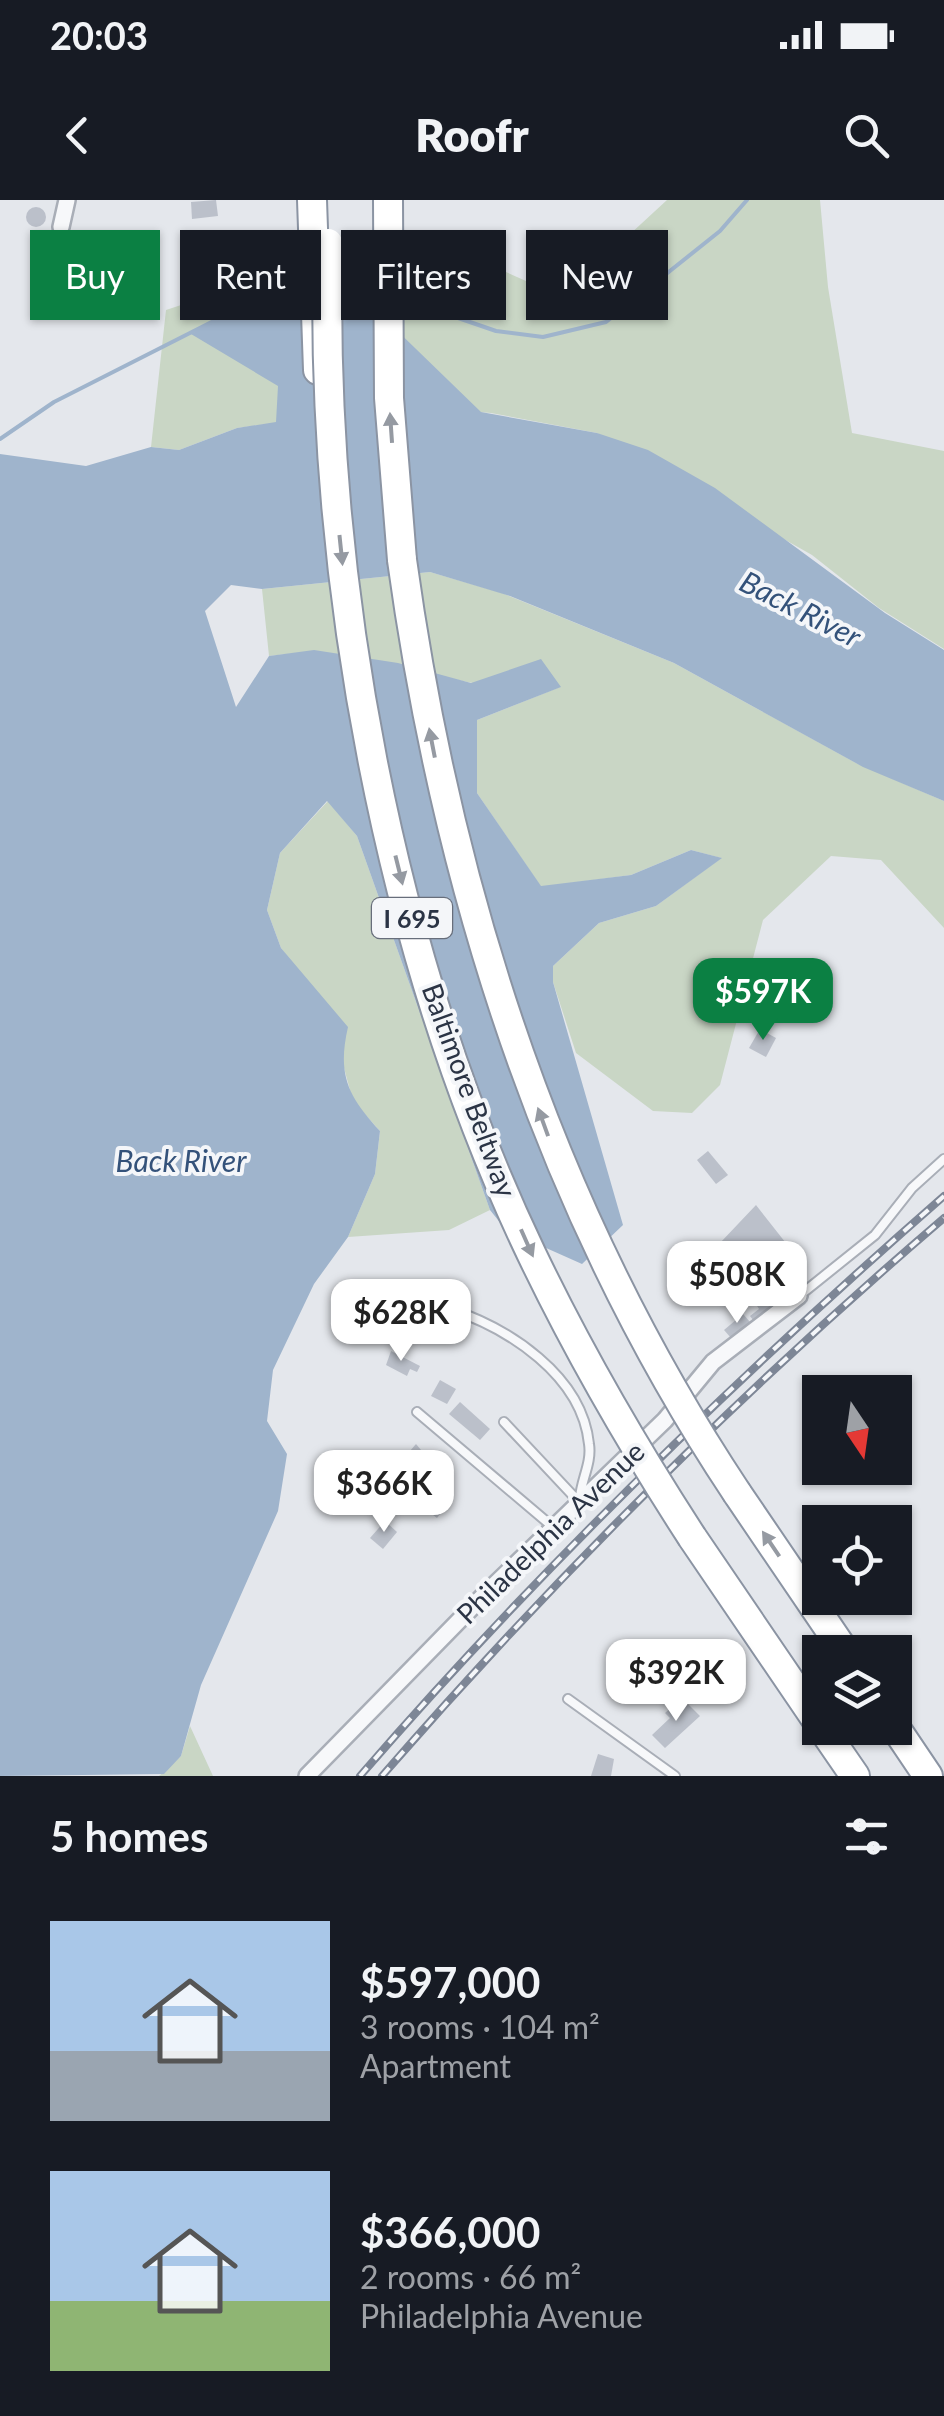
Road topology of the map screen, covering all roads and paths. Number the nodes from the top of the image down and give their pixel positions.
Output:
1 (67, 200) edge
2 (312, 200) edge
3 (329, 200) edge
4 (388, 200) edge
5 (61, 227) dead end
6 (318, 230) edge
7 (321, 238) edge
8 (321, 260) edge
9 (944, 1159) edge
10 (799, 1296) joint
11 (450, 1309) dead end
12 (416, 1412) dead end
13 (504, 1422) dead end
14 (579, 1502) junction
15 (553, 1527) junction
16 (833, 1635) edge
17 (802, 1698) edge
18 (568, 1699) dead end
19 (834, 1745) edge
20 (907, 1745) edge
21 (307, 1776) edge
22 (675, 1776) edge
23 (854, 1776) edge
24 (928, 1776) edge

1 - 5 street
2 - 6 highway
3 - 7 highway, Baltimore Beltway / I 695
16 -> 4 highway, Baltimore Beltway / I 695, bridge
8 -> 17 highway, Baltimore Beltway / I 695, bridge
9 - 10 lane
10 - 14 street, Philadelphia Avenue
11 - 14 lane
12 - 15 lane
13 - 14 lane
14 - 15 street, Philadelphia Avenue
15 - 21 street, Philadelphia Avenue
18 - 22 lane
19 - 23 highway, Baltimore Beltway / I 695
20 - 24 highway

